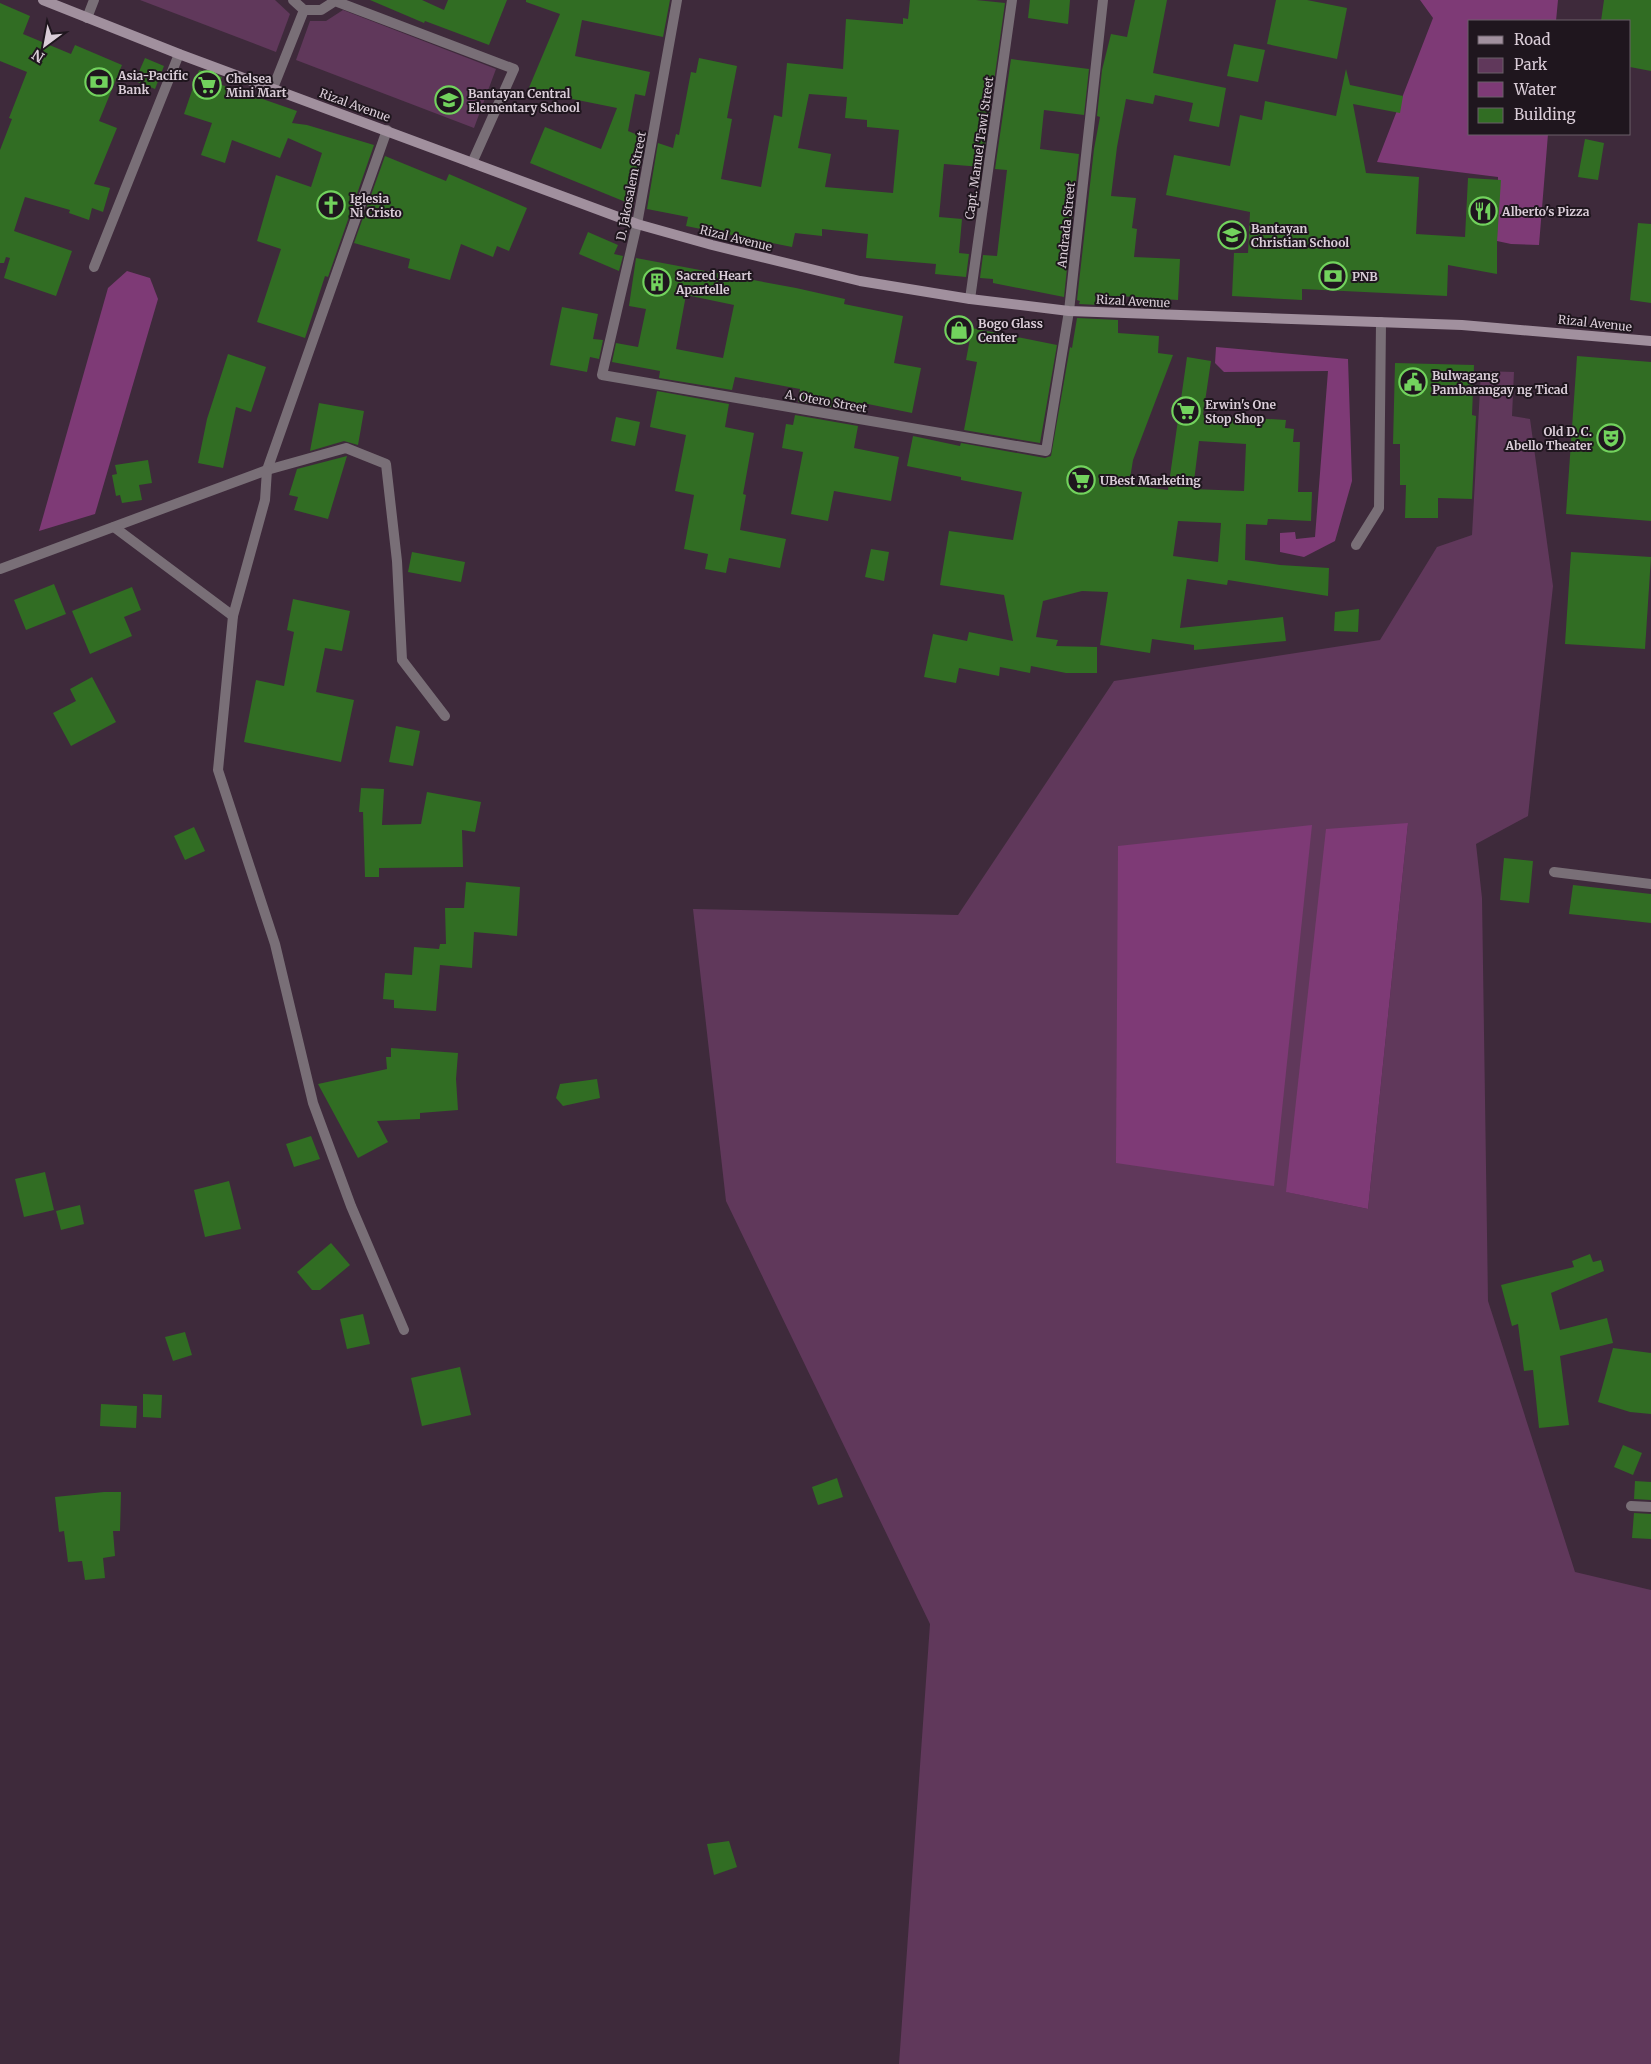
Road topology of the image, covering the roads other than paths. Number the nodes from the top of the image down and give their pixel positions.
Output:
1 (43, 0) edge
2 (94, 0) edge
3 (293, 0) edge
4 (677, 0) edge
5 (1012, 0) edge
6 (1103, 0) edge
7 (304, 10) junction
8 (87, 18) junction
9 (179, 54) junction
10 (272, 88) junction
11 (387, 130) junction
12 (472, 163) junction
13 (637, 224) junction
14 (94, 267) dead end
15 (970, 299) junction
16 (1069, 311) junction
17 (1381, 322) junction
18 (1651, 341) edge
19 (602, 375) joint
20 (1046, 451) joint
21 (267, 470) junction
22 (114, 527) junction
23 (1356, 545) dead end
24 (0, 569) edge
25 (233, 616) junction
26 (445, 716) dead end
27 (1554, 872) dead end
28 (1651, 884) edge
29 (404, 1330) dead end
30 (1631, 1506) dead end
31 (1651, 1507) edge

1 - 8 main road, Rizal Avenue
2 - 8 street
3 - 7 street
4 - 13 street, D. Jakosalem Street
5 - 15 street, Capt. Manuel Tawi Street
6 - 16 street, Andrada Street
7 - 10 street
7 - 12 street
8 - 9 main road, Rizal Avenue
9 - 10 main road, Rizal Avenue
9 - 14 street
10 - 11 main road, Rizal Avenue
11 - 12 main road, Rizal Avenue
11 - 21 street
12 - 13 main road, Rizal Avenue
13 - 15 main road, Rizal Avenue
13 - 19 street, D. Jakosalem Street
15 - 16 main road, Rizal Avenue
16 - 17 main road, Rizal Avenue
16 - 20 street, Andrada Street
17 - 18 main road, Rizal Avenue
17 - 23 street
19 - 20 street, A. Otero Street
21 - 22 street
21 - 25 street
21 - 26 street
22 - 24 street
22 - 25 street
25 - 29 street
27 - 28 street
30 - 31 street

